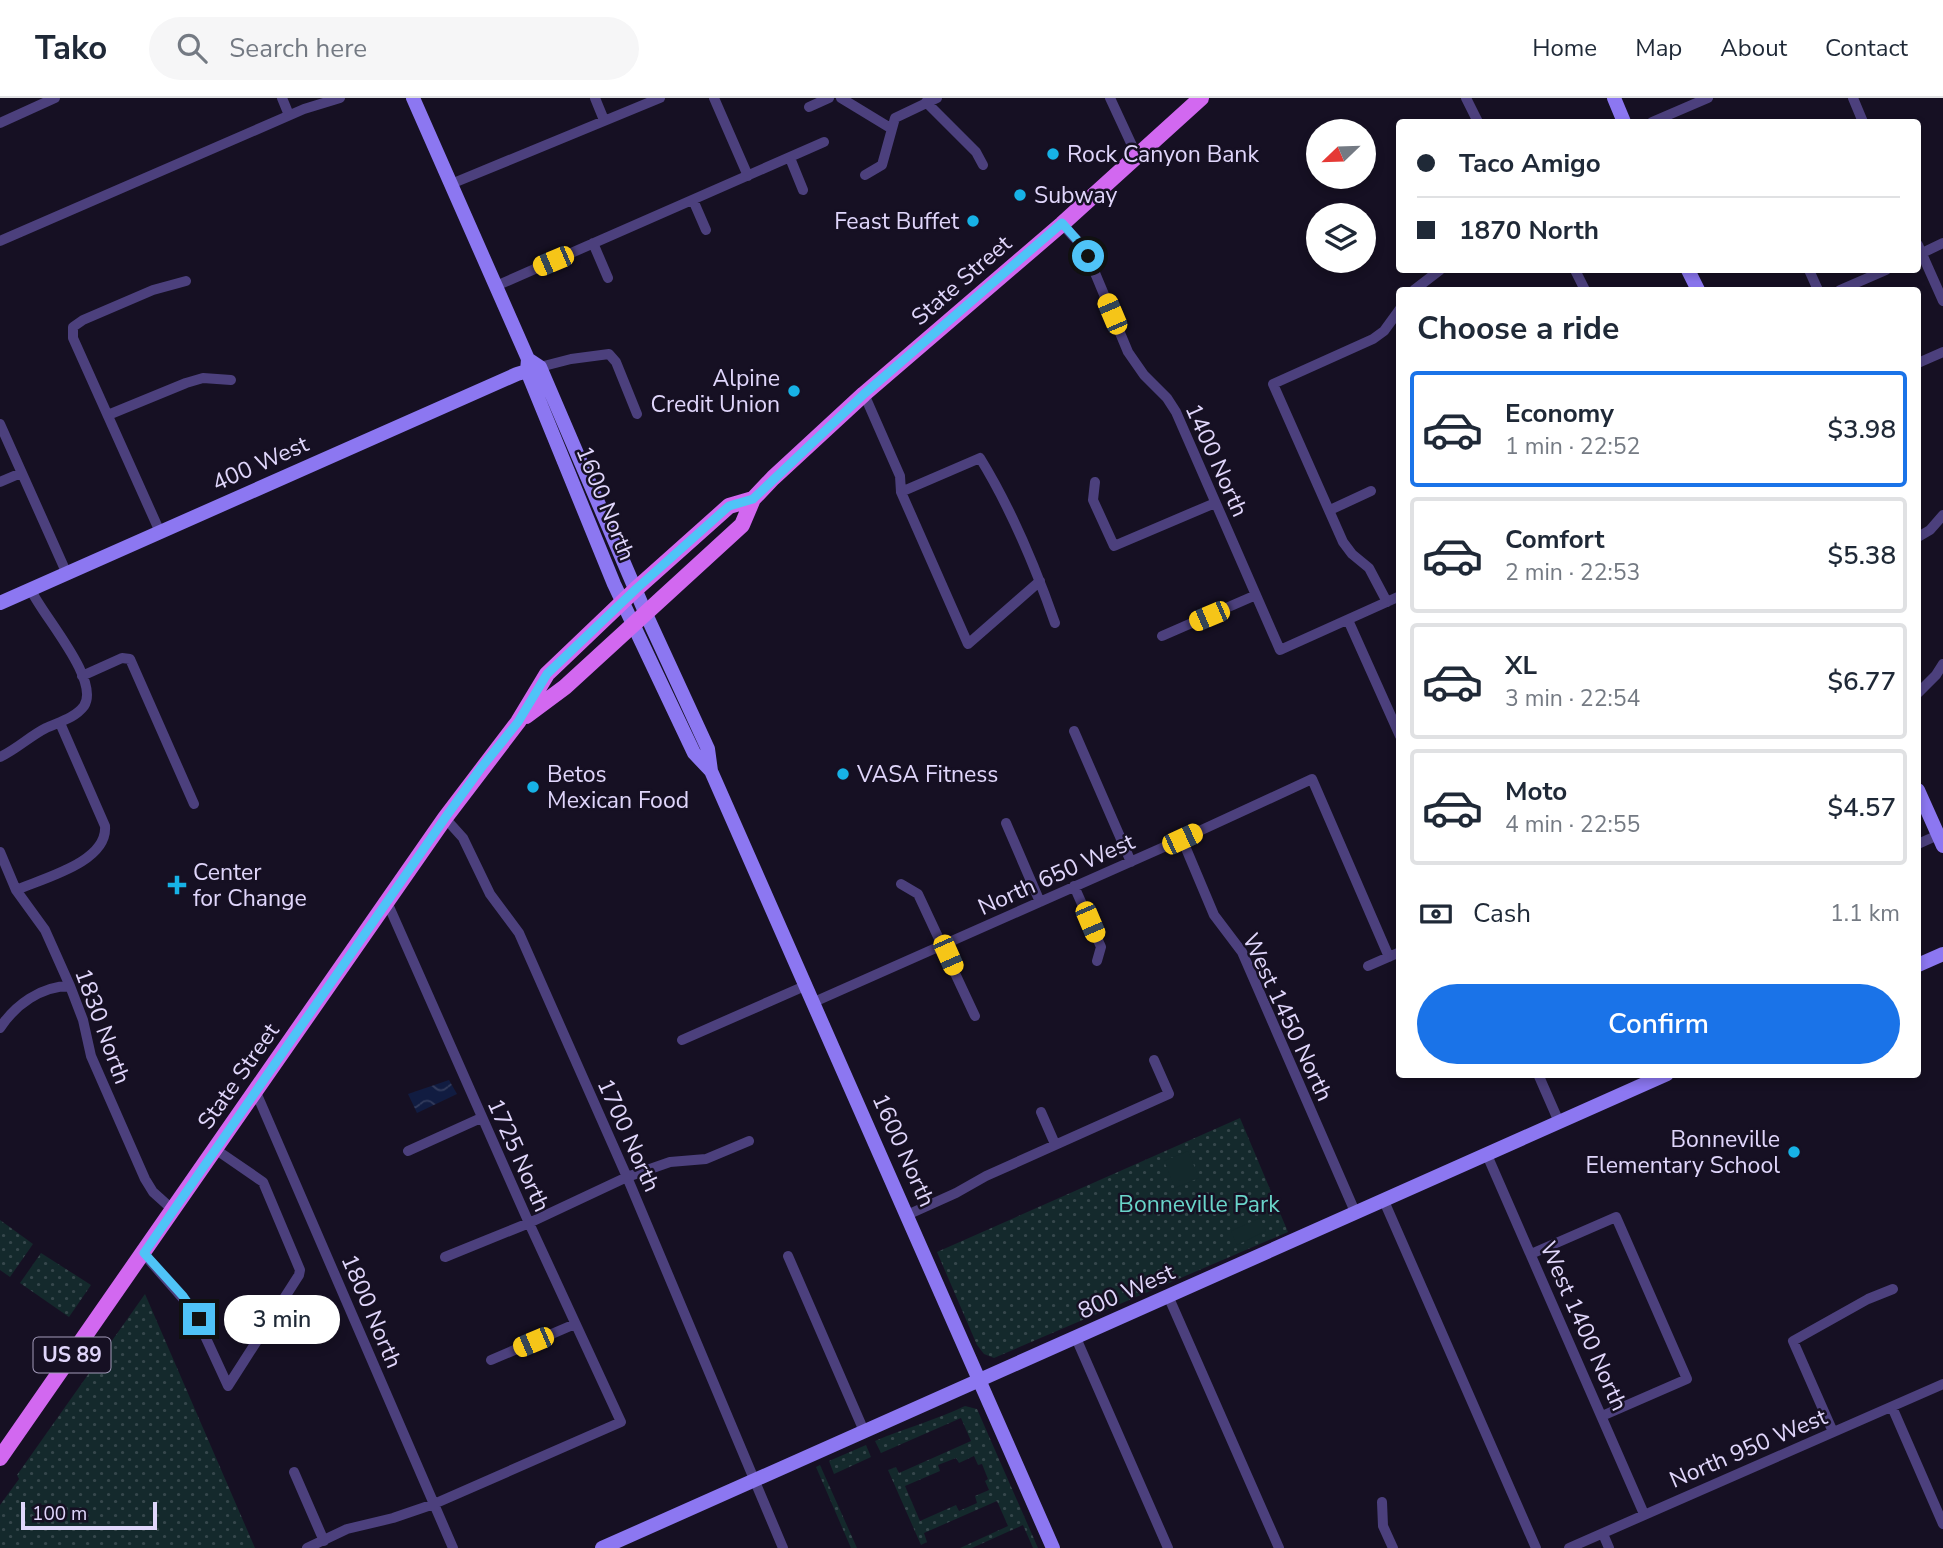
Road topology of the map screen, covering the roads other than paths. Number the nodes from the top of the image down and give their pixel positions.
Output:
1 (55, 98) edge
2 (282, 98) edge
3 (340, 98) edge
4 (413, 98) edge
5 (595, 98) edge
6 (660, 98) edge
7 (714, 98) edge
8 (830, 98) edge
9 (841, 98) edge
10 (1110, 98) edge
11 (1201, 98) edge
12 (1466, 98) edge
13 (1614, 98) edge
14 (1708, 98) edge
15 (1853, 98) edge
16 (932, 100) edge
17 (809, 107) dead end
18 (289, 115) junction
19 (1476, 119) edge
20 (1623, 119) edge
21 (1658, 119) edge
22 (1863, 119) edge
23 (604, 120) junction
24 (0, 123) edge
25 (892, 129) junction
26 (824, 142) dead end
27 (1136, 154) junction
28 (790, 158) junction
29 (983, 165) dead end
30 (865, 175) dead end
31 (748, 176) junction
32 (451, 184) junction
33 (803, 190) dead end
34 (694, 200) junction
35 (1062, 223) junction
36 (706, 230) dead end
37 (0, 241) edge
38 (593, 243) junction
39 (1943, 243) edge
40 (1921, 250) edge
41 (1921, 255) edge
42 (1436, 273) edge
43 (1879, 273) edge
44 (608, 278) dead end
45 (186, 281) dead end
46 (496, 286) junction
47 (1418, 287) edge
48 (1847, 287) edge
49 (1943, 301) edge
50 (1396, 314) edge
51 (1943, 352) edge
52 (1921, 362) edge
53 (532, 366) junction
54 (231, 380) dead end
55 (864, 394) junction
56 (637, 414) dead end
57 (108, 415) junction
58 (0, 424) edge
59 (21, 473) junction
60 (0, 482) edge
61 (1095, 482) dead end
62 (1371, 491) dead end
63 (901, 492) junction
64 (753, 499) junction
65 (1215, 503) junction
66 (1329, 510) junction
67 (1943, 515) edge
68 (160, 532) junction
69 (1921, 535) edge
70 (67, 574) junction
71 (1040, 581) junction
72 (636, 589) junction
73 (31, 590) junction
74 (1256, 595) junction
75 (1396, 598) edge
76 (622, 601) junction
77 (1387, 602) junction
78 (0, 603) edge
79 (645, 612) junction
80 (1348, 620) junction
81 (633, 623) junction
82 (1055, 624) dead end
83 (1162, 636) dead end
84 (1943, 664) edge
85 (82, 676) junction
86 (1921, 690) edge
87 (518, 722) junction
88 (60, 723) junction
89 (1396, 727) edge
90 (1074, 731) dead end
91 (0, 757) edge
92 (711, 771) junction
93 (1921, 796) edge
94 (194, 804) dead end
95 (445, 818) junction
96 (1006, 823) dead end
97 (1182, 839) junction
98 (1942, 842) edge
99 (1921, 844) edge
100 (0, 852) edge
101 (1131, 862) junction
102 (901, 884) dead end
103 (1074, 886) junction
104 (16, 890) junction
105 (387, 902) junction
106 (1040, 902) junction
107 (943, 944) junction
108 (1396, 954) edge
109 (1943, 954) edge
110 (1389, 957) junction
111 (1097, 961) dead end
112 (1921, 964) edge
113 (1368, 966) dead end
114 (807, 985) junction
115 (69, 986) junction
116 (814, 1002) junction
117 (975, 1016) dead end
118 (0, 1028) edge
119 (682, 1040) dead end
120 (1154, 1060) dead end
121 (1540, 1078) edge
122 (1655, 1078) edge
123 (255, 1090) junction
124 (1041, 1112) dead end
125 (481, 1118) junction
126 (1559, 1122) junction
127 (749, 1141) dead end
128 (1055, 1144) junction
129 (215, 1149) junction
130 (408, 1152) dead end
131 (1487, 1155) junction
132 (627, 1177) junction
133 (1384, 1201) junction
134 (173, 1210) junction
135 (1356, 1214) junction
136 (907, 1215) junction
137 (528, 1223) junction
138 (144, 1253) junction
139 (1531, 1254) junction
140 (788, 1256) dead end
141 (445, 1257) dead end
142 (1893, 1289) dead end
143 (1169, 1298) junction
144 (575, 1324) junction
145 (1076, 1338) junction
146 (491, 1360) dead end
147 (979, 1380) junction
148 (1943, 1384) edge
149 (1892, 1407) junction
150 (1602, 1416) junction
151 (864, 1431) junction
152 (1833, 1432) junction
153 (0, 1458) edge
154 (294, 1472) dead end
155 (755, 1480) junction
156 (1382, 1502) dead end
157 (434, 1504) junction
158 (1644, 1514) junction
159 (1943, 1524) edge
160 (1603, 1534) junction
161 (324, 1541) junction
162 (606, 1547) edge
163 (781, 1547) edge
164 (307, 1548) edge
165 (453, 1548) edge
166 (1053, 1548) edge
167 (1168, 1548) edge
168 (1279, 1548) edge
169 (1393, 1548) edge
170 (1536, 1548) edge
171 (1569, 1548) edge
172 (1609, 1548) edge

1 - 24 street
2 - 18 street
3 - 18 street
4 - 32 main road, 1600 North
5 - 23 street
6 - 23 street
7 - 31 street
8 - 17 street
9 - 25 street
10 - 27 street
11 - 27 main road, State Street / US 89
12 - 19 street
13 - 20 main road
14 - 21 street
15 - 22 street
16 - 25 street
16 - 29 street
18 - 37 street
23 - 32 street
25 - 30 street
26 - 28 street
27 - 35 main road, State Street / US 89
28 - 31 street
28 - 33 street
31 - 34 street
32 - 46 main road, 1600 North
34 - 36 street
34 - 38 street
35 - 55 main road, State Street / US 89
35 - 65 street, 1400 North
38 - 44 street
38 - 46 street
39 - 40 street
41 - 49 street
42 - 47 street
43 - 48 street
45 - 57 street
46 - 53 main road, 1600 North
50 - 66 street
51 - 52 street
53 - 56 street
53 - 68 main road, 400 West
53 - 72 main road, 1600 North
53 - 76 main road, 1600 North
54 - 57 street
55 - 63 street
55 - 64 main road, State Street / US 89
57 - 68 street
58 - 59 street
59 - 60 street
59 - 70 street
61 - 65 street
62 - 66 street
63 - 71 street
63 - 71 street
64 - 72 main road, State Street / US 89
64 - 79 main road, State Street / US 89
65 - 74 street, 1400 North
66 - 77 street
67 - 69 street
68 - 70 main road, 400 West
70 - 73 main road, 400 West
71 - 82 street
72 - 76 main road, State Street / US 89
72 - 79 main road, 1600 North
73 - 78 main road, 400 West
73 - 85 street
74 - 80 street, 1400 North
74 - 83 street
75 - 77 street
76 - 81 main road, 1600 North
76 - 87 main road, State Street / US 89
77 - 80 street
79 - 81 main road, State Street / US 89
79 - 92 main road, 1600 North
80 - 89 street
81 - 87 main road, State Street / US 89
81 - 92 main road, 1600 North
84 - 86 street
85 - 88 street
85 - 94 street
87 - 95 main road, State Street / US 89
88 - 91 street
88 - 104 street
90 - 101 street
92 - 114 main road, 1600 North
93 - 98 main road
95 - 105 main road, State Street / US 89
95 - 132 street, 1700 North
96 - 106 street
97 - 101 street, North 650 West
97 - 110 street, North 650 West
97 - 135 street, West 1450 North
98 - 99 street
100 - 104 street, 1830 North
101 - 103 street, North 650 West
102 - 107 street
103 - 106 street, North 650 West
103 - 111 street
104 - 115 street, 1830 North
105 - 123 main road, State Street / US 89
105 - 125 street, 1725 North
106 - 107 street, North 650 West
107 - 116 street, North 650 West
107 - 117 street
108 - 110 street
109 - 112 main road
110 - 113 street
114 - 116 main road, 1600 North
114 - 119 street
115 - 118 street
115 - 134 street, 1830 North
116 - 136 main road, 1600 North
120 - 128 street
121 - 126 street
122 - 126 main road, 800 West
123 - 129 main road, State Street / US 89
123 - 157 street, 1800 North
124 - 128 street
125 - 130 street
125 - 137 street, 1725 North
126 - 131 main road, 800 West
127 - 132 street
128 - 136 street
129 - 134 main road, State Street / US 89
129 - 138 street
131 - 133 main road, 800 West
131 - 139 street, West 1400 North
132 - 137 street
132 - 155 street, 1700 North
133 - 135 main road, 800 West
133 - 170 street
134 - 138 main road, State Street / US 89
135 - 143 main road, 800 West
136 - 147 main road, 1600 North
137 - 141 street
137 - 144 street, 1725 North
138 - 153 main road, State Street / US 89
139 - 150 street, West 1400 North
139 - 150 street
140 - 151 street
142 - 152 street
143 - 145 main road, 800 West
143 - 168 street
144 - 146 street
144 - 157 street, 1725 North
145 - 147 main road, 800 West
145 - 167 street
147 - 151 main road, 800 West
147 - 166 main road, 1600 North
148 - 149 street, North 950 West
149 - 152 street, North 950 West
149 - 159 street
150 - 158 street, West 1400 North
151 - 155 main road, 800 West
152 - 158 street, North 950 West
154 - 161 street
155 - 162 main road, 800 West
155 - 163 street, 1700 North
156 - 169 street
157 - 161 street
157 - 165 street, 1800 North
158 - 160 street, North 950 West
160 - 171 street, North 950 West
160 - 172 street
161 - 164 street

